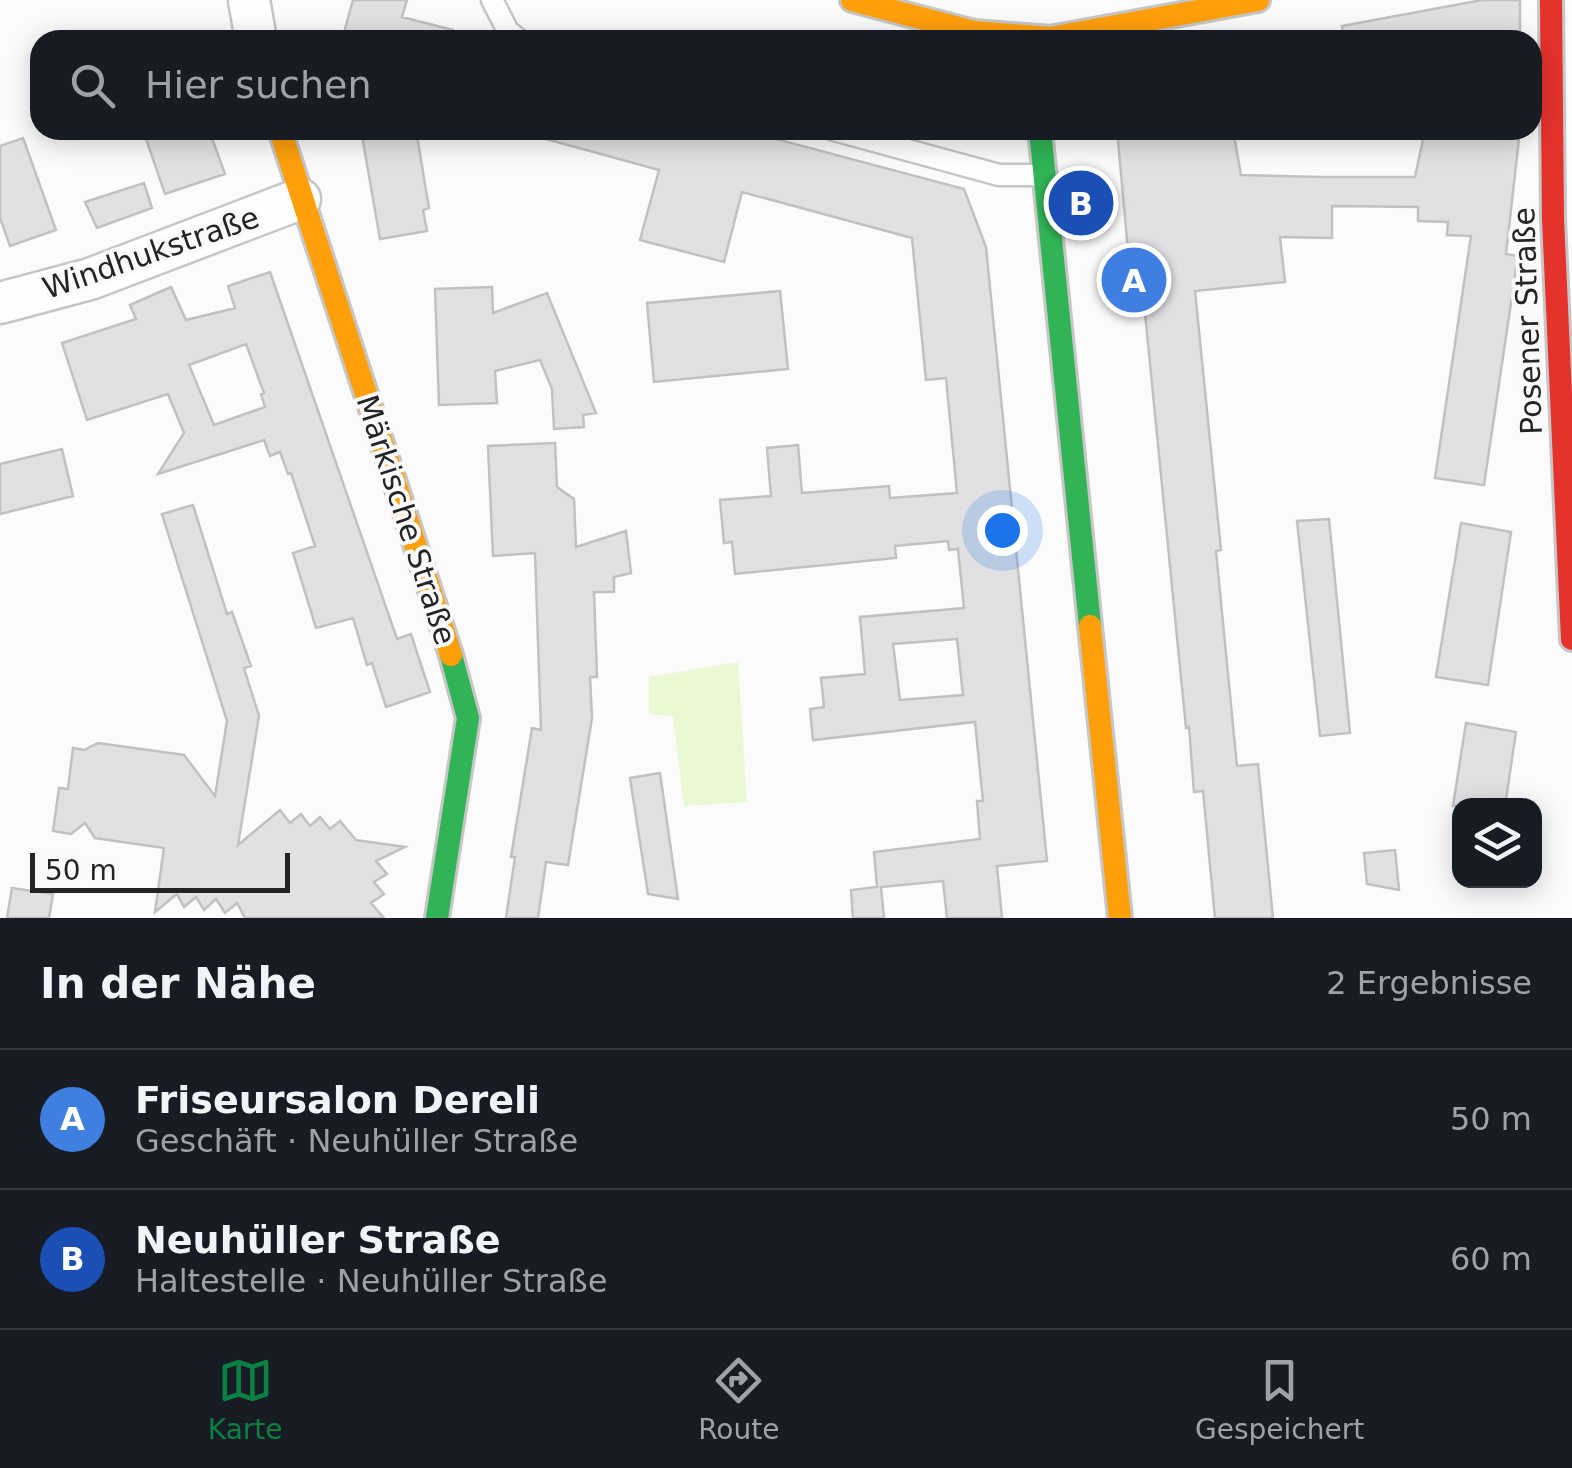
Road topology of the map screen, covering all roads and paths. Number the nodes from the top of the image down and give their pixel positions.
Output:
1 (249, 0) edge
2 (492, 0) edge
3 (852, 0) edge
4 (1258, 0) edge
5 (1551, 0) edge
6 (254, 30) edge
7 (507, 30) edge
8 (960, 30) edge
9 (1094, 30) edge
10 (283, 140) edge
11 (871, 140) edge
12 (1041, 140) edge
13 (1044, 175) junction
14 (300, 199) junction
15 (0, 303) edge
16 (1572, 639) edge
17 (437, 918) edge
18 (1120, 918) edge

1 - 6 street
2 - 7 lane
3 - 8 street
4 - 9 street
5 - 16 street, Posener Straße
10 - 14 street, Märkische Straße
11 - 13 lane
12 - 13 street
13 - 18 street
14 - 15 street, Windhukstraße
14 - 17 street, Märkische Straße

